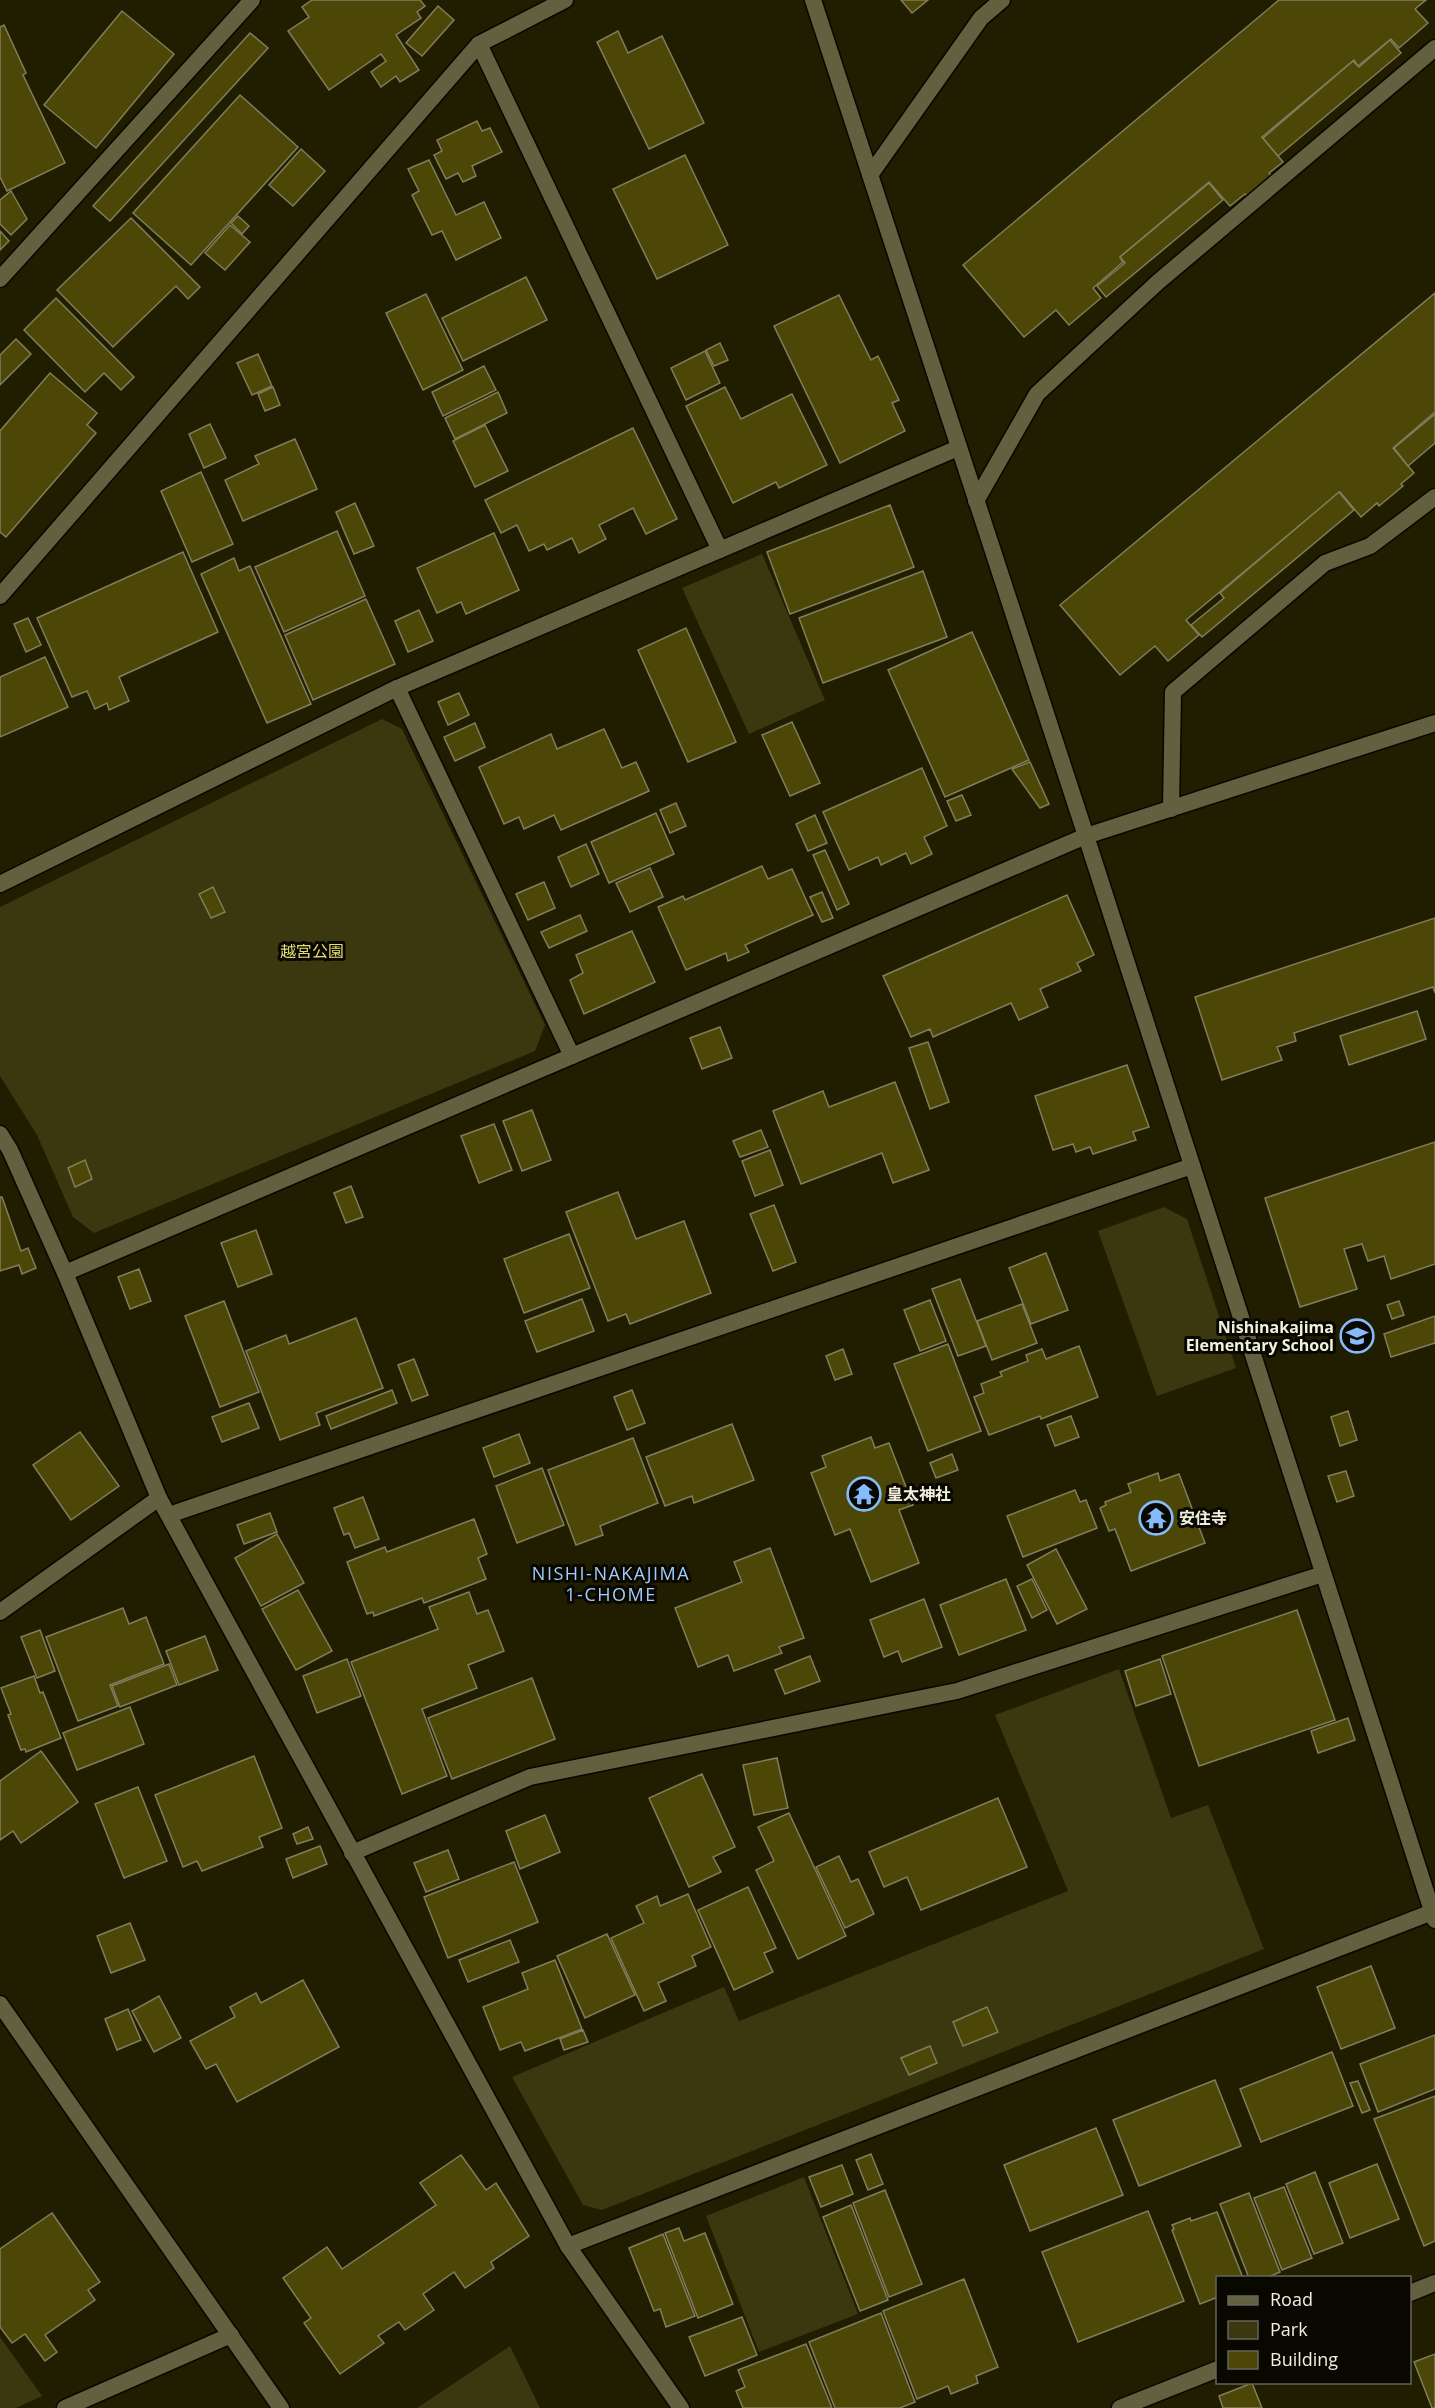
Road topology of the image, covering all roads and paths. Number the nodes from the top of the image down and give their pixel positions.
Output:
1 (252, 0) edge
2 (565, 0) edge
3 (813, 0) edge
4 (1002, 0) edge
5 (479, 44) junction
6 (1435, 48) edge
7 (870, 175) junction
8 (0, 279) edge
9 (958, 448) junction
10 (1435, 497) edge
11 (976, 501) junction
12 (720, 550) junction
13 (0, 596) edge
14 (397, 688) junction
15 (1435, 723) edge
16 (1171, 809) junction
17 (1086, 836) junction
18 (0, 884) edge
19 (572, 1056) junction
20 (0, 1134) edge
21 (1192, 1166) junction
22 (65, 1273) junction
23 (159, 1498) junction
24 (169, 1515) junction
25 (1323, 1574) junction
26 (0, 1612) edge
27 (352, 1853) junction
28 (1434, 1914) edge
29 (0, 2004) edge
30 (568, 2246) junction
31 (1435, 2283) edge
32 (1411, 2293) edge
33 (231, 2336) junction
34 (1216, 2370) edge
35 (65, 2408) edge
36 (281, 2408) edge
37 (681, 2408) edge
38 (1120, 2408) edge

1 - 8 street
2 - 5 street
3 - 7 street
4 - 7 street
5 - 12 street
5 - 13 street
6 - 11 street
7 - 9 street
9 - 11 street
9 - 12 street
10 - 16 street
11 - 17 street
12 - 14 street
14 - 18 street
14 - 19 street
15 - 16 street
16 - 17 street
17 - 19 street
17 - 21 street
19 - 22 street
20 - 22 street
21 - 24 street
21 - 25 street
22 - 23 street
23 - 24 street
23 - 26 street
24 - 27 street
25 - 27 street
25 - 28 street
27 - 30 street
28 - 30 street
29 - 33 street
30 - 37 street
31 - 32 street
33 - 35 street
33 - 36 street
34 - 38 street

